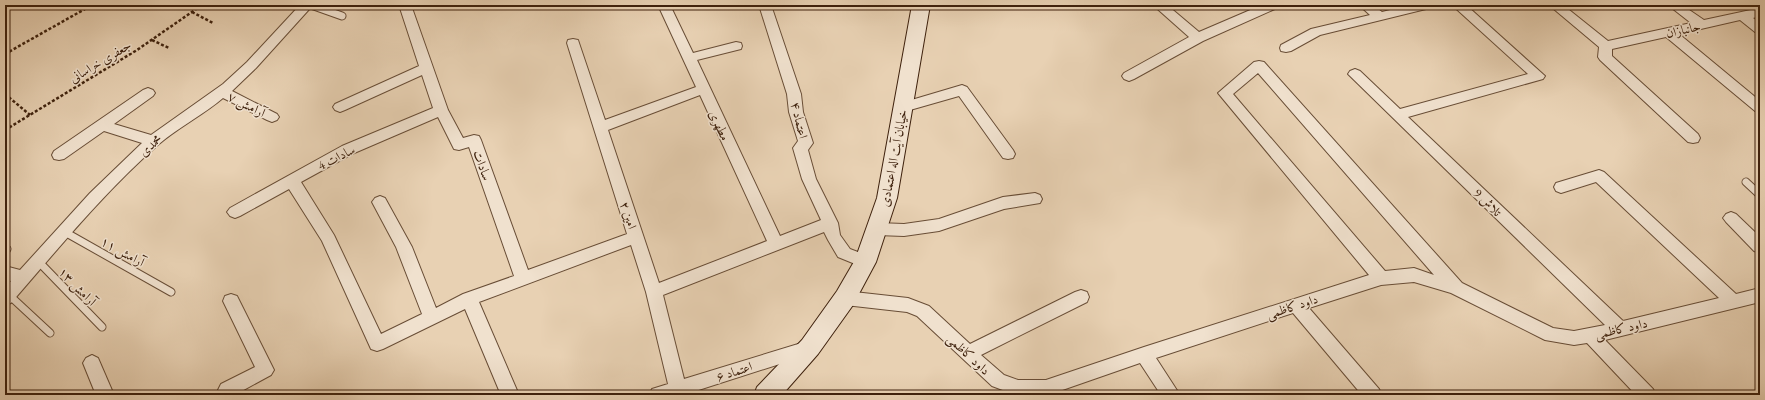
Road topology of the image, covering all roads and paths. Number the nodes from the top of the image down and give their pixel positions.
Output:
1 (92, 5) edge
2 (202, 5) edge
3 (307, 5) edge
4 (311, 5) edge
5 (405, 5) edge
6 (664, 5) edge
7 (766, 5) edge
8 (921, 5) edge
9 (1159, 5) edge
10 (1273, 5) edge
11 (1366, 5) edge
12 (1426, 5) edge
13 (1458, 5) edge
14 (1555, 5) edge
15 (1674, 5) edge
16 (192, 12) junction
17 (1760, 12) edge
18 (342, 16) dead end
19 (1380, 16) junction
20 (1743, 16) junction
21 (213, 23) dead end
22 (1702, 25) junction
23 (1760, 29) edge
24 (1668, 32) junction
25 (1198, 38) junction
26 (152, 40) junction
27 (573, 43) dead end
28 (736, 46) dead end
29 (1606, 46) junction
30 (169, 48) dead end
31 (1286, 48) dead end
32 (5, 54) edge
33 (689, 58) junction
34 (427, 68) junction
35 (1355, 74) dead end
36 (1129, 76) dead end
37 (703, 89) junction
38 (222, 92) junction
39 (148, 93) dead end
40 (5, 94) edge
41 (340, 107) dead end
42 (903, 107) junction
43 (1760, 108) edge
44 (441, 110) junction
45 (30, 115) junction
46 (1397, 115) junction
47 (272, 117) dead end
48 (102, 125) junction
49 (601, 127) junction
50 (5, 130) edge
51 (1693, 138) dead end
52 (153, 141) junction
53 (1008, 154) dead end
54 (59, 155) dead end
55 (292, 181) junction
56 (1746, 182) dead end
57 (1561, 187) dead end
58 (1760, 195) edge
59 (1035, 198) dead end
60 (380, 202) dead end
61 (235, 212) dead end
62 (1731, 218) dead end
63 (830, 223) junction
64 (877, 229) junction
65 (63, 231) junction
66 (635, 237) junction
67 (776, 244) junction
68 (1760, 247) edge
69 (38, 260) junction
70 (865, 262) junction
71 (5, 273) edge
72 (23, 278) junction
73 (1381, 278) junction
74 (523, 279) junction
75 (1456, 288) junction
76 (171, 292) dead end
77 (654, 292) junction
78 (1760, 295) edge
79 (7, 296) edge
80 (1081, 297) dead end
81 (845, 298) junction
82 (469, 299) junction
83 (232, 301) dead end
84 (1733, 301) junction
85 (1296, 305) junction
86 (431, 317) junction
87 (102, 327) dead end
88 (1620, 329) junction
89 (50, 333) dead end
90 (1590, 335) junction
91 (810, 347) junction
92 (968, 353) junction
93 (1144, 354) junction
94 (92, 363) dead end
95 (678, 389) junction
96 (106, 395) edge
97 (230, 395) edge
98 (510, 395) edge
99 (658, 395) edge
100 (766, 395) edge
101 (1171, 395) edge
102 (1373, 395) edge
103 (1647, 395) edge

1 - 32 path
2 - 16 path, جعفری خراسانی
3 - 38 street, محمدی
4 - 18 lane
5 - 34 street, سادات
6 - 33 street, مطهری
7 - 63 street, اعتماد ۴
8 - 42 main road, خیابان آیت اله اعتمادی
9 - 25 street
10 - 25 street
11 - 19 street
12 - 19 street
13 - 46 street
14 - 29 street
15 - 22 street
16 - 21 path
16 - 26 path, جعفری خراسانی
17 - 20 street, جانبازان
19 - 31 street
20 - 22 street, جانبازان
20 - 23 street
22 - 24 street, جانبازان
24 - 29 street, جانبازان
24 - 43 street
25 - 36 street
26 - 30 path
26 - 45 path, جعفری خراسانی
27 - 49 street, امین ۲
28 - 33 street
29 - 51 street
33 - 37 street, مطهری
34 - 41 street
34 - 44 street, سادات
35 - 46 street, تلاش 9
37 - 49 street
37 - 67 street, مطهری
38 - 47 street, آرامش ۷
38 - 52 street, محمدی
39 - 48 street
40 - 45 path
42 - 53 street
42 - 64 main road, خیابان آیت اله اعتمادی
44 - 55 street, سادات 4
44 - 74 street, سادات
45 - 50 path, جعفری خراسانی
46 - 88 street, تلاش 9
48 - 52 street
48 - 54 street
49 - 66 street, امین ۲
52 - 65 street, محمدی
55 - 61 street, سادات 4
55 - 86 street
56 - 58 lane
57 - 84 street
59 - 64 street
60 - 86 street
62 - 68 street
63 - 67 street
63 - 70 street, اعتماد ۴
64 - 70 main road, خیابان آیت اله اعتمادی
65 - 69 street, محمدی
65 - 76 lane, آرامش ۱۱
66 - 74 street
66 - 77 street, امین ۲
67 - 77 street
69 - 72 street, محمدی
69 - 87 lane, آرامش ۱۳
70 - 81 main road, خیابان آیت اله اعتمادی
71 - 72 street
72 - 79 street, محمدی
73 - 75 street, داود کاظمی
73 - 75 street
73 - 85 street, داود کاظمی
74 - 82 street
75 - 90 street, داود کاظمی
77 - 95 street, امین ۲
78 - 84 street, داود کاظمی
79 - 89 lane
80 - 92 street
81 - 91 main road, خیابان آیت اله اعتمادی
81 - 92 street, داود کاظمی
82 - 86 street
82 - 98 street
83 - 97 street
84 - 88 street, داود کاظمی
85 - 93 street, داود کاظمی
85 - 102 street
88 - 90 street, داود کاظمی
90 - 103 street
91 - 95 street, اعتماد ۶
91 - 100 main road, خیابان آیت اله اعتمادی
92 - 93 street, داود کاظمی
93 - 101 street
94 - 96 street
95 - 99 street, اعتماد ۶

